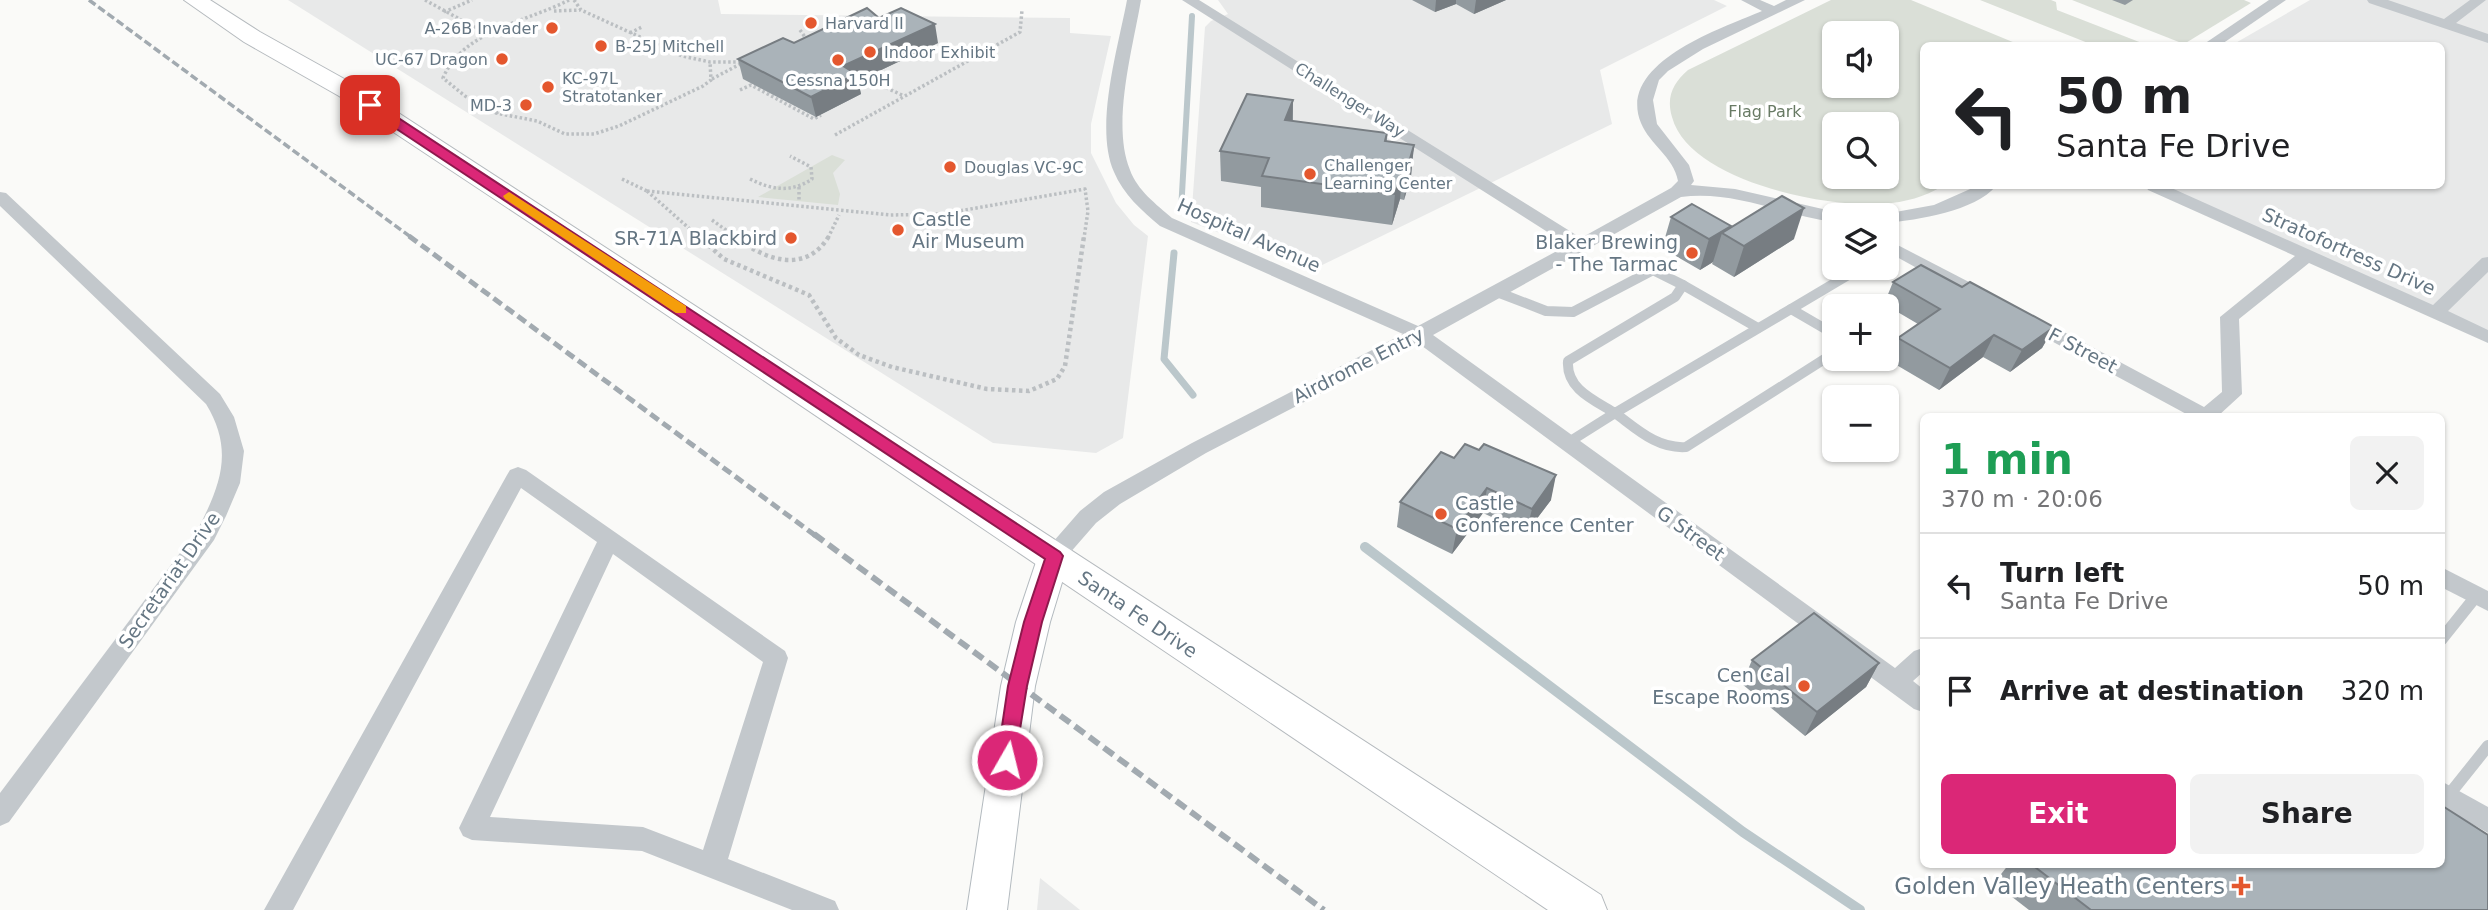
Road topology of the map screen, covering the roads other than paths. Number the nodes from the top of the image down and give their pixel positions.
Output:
1 (195, 0) edge
2 (1134, 0) edge
3 (1189, 0) edge
4 (1748, 0) edge
5 (1798, 0) edge
6 (2279, 0) edge
7 (2374, 0) edge
8 (2479, 0) edge
9 (1774, 11) junction
10 (2445, 24) junction
11 (2488, 40) edge
12 (2214, 42) edge
13 (1983, 189) edge
14 (2161, 189) edge
15 (1677, 192) junction
16 (3, 204) edge
17 (1822, 215) edge
18 (1899, 216) edge
19 (1582, 246) junction
20 (1899, 251) edge
21 (2308, 255) junction
22 (2488, 262) edge
23 (1840, 280) edge
24 (1683, 285) junction
25 (1497, 292) junction
26 (1791, 309) junction
27 (2435, 313) junction
28 (1822, 327) edge
29 (1758, 328) junction
30 (1419, 334) junction
31 (2488, 337) edge
32 (1822, 361) edge
33 (1615, 413) junction
34 (2199, 413) edge
35 (2209, 413) edge
36 (1569, 442) junction
37 (609, 540) junction
38 (1054, 556) junction
39 (2445, 578) edge
40 (2482, 598) edge
41 (2445, 635) edge
42 (1920, 661) edge
43 (1896, 682) junction
44 (1920, 700) edge
45 (2488, 746) edge
46 (11, 784) edge
47 (2445, 794) edge
48 (0, 814) edge
49 (2488, 821) edge
50 (712, 866) junction
51 (278, 910) edge
52 (825, 910) edge
53 (986, 910) edge
54 (1585, 910) edge

1 - 38 main road, Santa Fe Drive
2 - 30 street, Hospital Avenue
3 - 19 street, Challenger Way
4 - 9 street
5 - 9 street
6 - 12 street
7 - 10 street
8 - 10 street
9 - 15 street
10 - 11 street
13 - 18 street
14 - 21 street, Stratofortress Drive
15 - 17 street
15 - 19 street, Airdrome Entry
16 - 46 street, Secretariat Drive
19 - 25 street, Airdrome Entry
20 - 34 street, F Street
21 - 27 street, Stratofortress Drive
21 - 35 street
22 - 27 street
23 - 26 lane
24 - 25 lane
24 - 29 lane
24 - 33 lane
25 - 30 street, Airdrome Entry
26 - 28 lane
26 - 29 lane
27 - 31 street, Stratofortress Drive
29 - 33 lane
30 - 36 street, G Street
30 - 38 street, Airdrome Entry
32 - 33 lane
33 - 36 lane
36 - 43 street, G Street
37 - 50 street
37 - 50 street
37 - 51 street
38 - 53 main road
38 - 54 main road, Santa Fe Drive
39 - 40 street
40 - 41 lane
42 - 43 street
43 - 44 street, G Street
45 - 47 lane
46 - 48 street, Secretariat Drive
47 - 49 street
50 - 52 street

